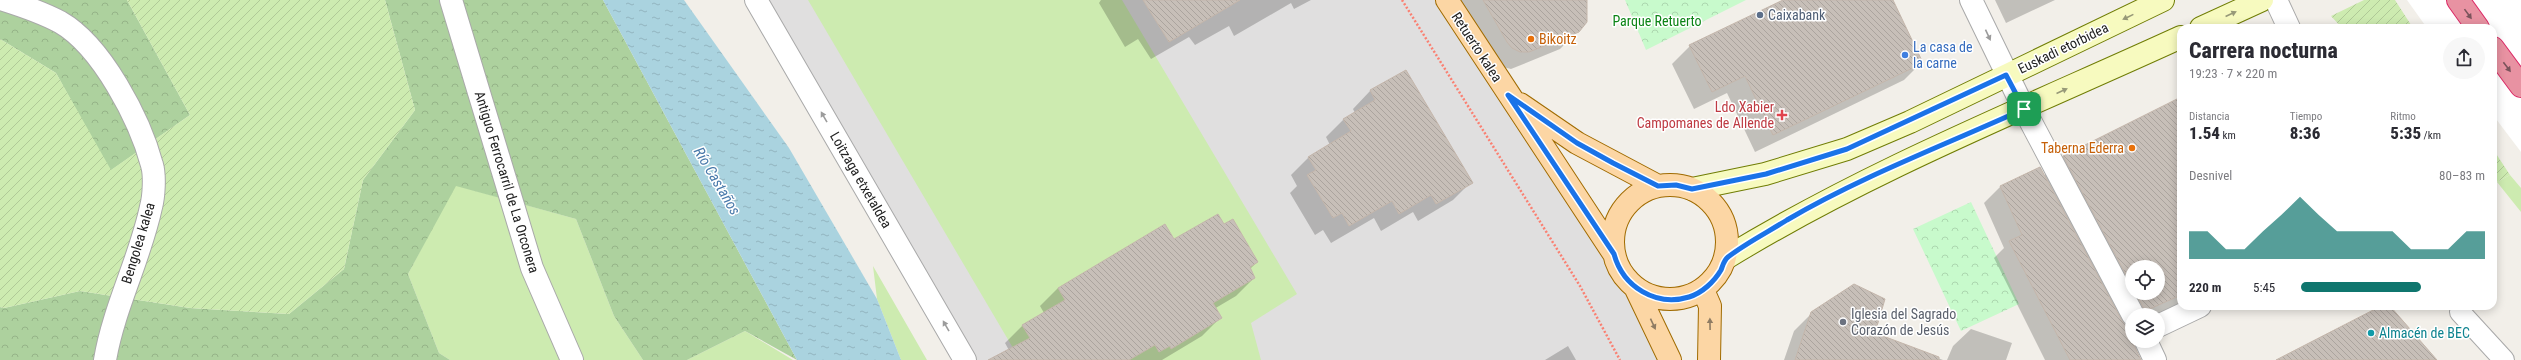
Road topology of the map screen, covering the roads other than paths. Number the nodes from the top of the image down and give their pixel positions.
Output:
1 (4, 0) edge
2 (451, 0) edge
3 (756, 0) edge
4 (1447, 0) edge
5 (1971, 0) edge
6 (2163, 0) edge
7 (2262, 0) edge
8 (2276, 0) edge
9 (2458, 0) edge
10 (2210, 24) edge
11 (2287, 24) edge
12 (2475, 24) edge
13 (2177, 39) edge
14 (2497, 53) edge
15 (2006, 75) junction
16 (2521, 86) edge
17 (1508, 95) junction
18 (2024, 109) junction
19 (1658, 186) junction
20 (1692, 189) junction
21 (1614, 254) junction
22 (1726, 258) junction
23 (1636, 289) junction
24 (1702, 290) junction
25 (2128, 308) edge
26 (2192, 310) edge
27 (2460, 312) dead end
28 (2165, 323) edge
29 (2150, 348) edge
30 (105, 360) edge
31 (572, 360) edge
32 (966, 360) edge
33 (1670, 360) edge
34 (1708, 360) edge
35 (2156, 360) edge
36 (2504, 360) edge

1 - 30 street, Bengolea kalea
2 - 31 street, Antiguo Ferrocarril de La Orconera
32 -> 3 street, Loitzaga etxetaldea
4 - 17 main road, Retuerto kalea
5 -> 15 street
6 -> 15 street, Euskadi etorbidea
10 -> 7 street
8 - 11 street
9 -> 12 highway
18 -> 13 street
14 -> 16 highway
15 - 18 street
15 - 20 street, Euskadi etorbidea
17 - 19 main road
17 - 21 main road, Retuerto kalea
18 - 22 street
18 - 25 street
19 - 20 main road
19 - 21 main road
20 - 22 main road
21 - 23 main road
22 - 24 main road
23 - 24 main road
23 -> 33 main road
34 -> 24 main road
26 - 28 street
27 - 36 lane
29 - 35 street

